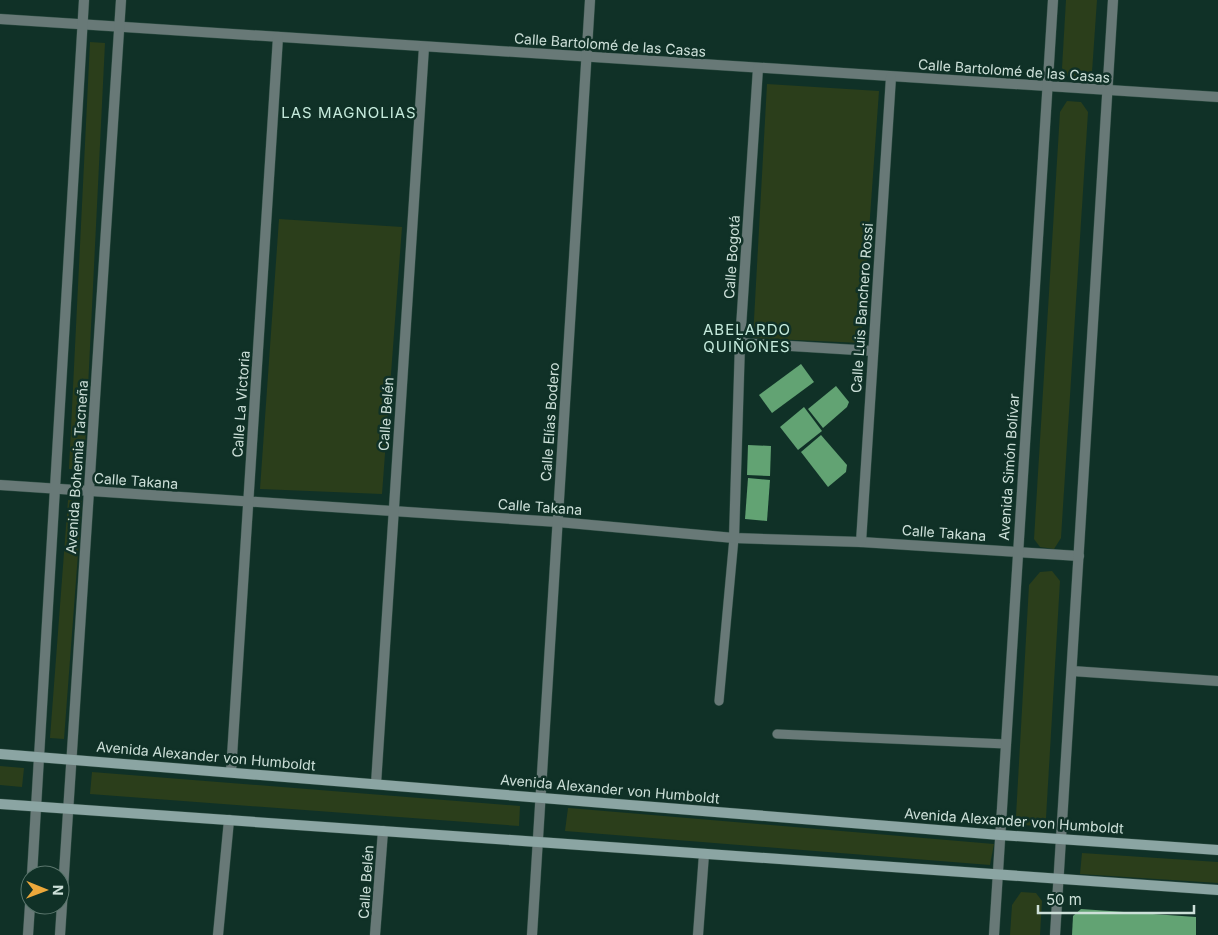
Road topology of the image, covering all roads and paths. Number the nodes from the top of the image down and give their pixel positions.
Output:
1 (84, 0) edge
2 (121, 0) edge
3 (590, 0) edge
4 (1052, 0) edge
5 (1113, 0) edge
6 (0, 19) edge
7 (82, 24) junction
8 (119, 27) junction
9 (278, 37) junction
10 (424, 47) junction
11 (587, 57) junction
12 (758, 68) junction
13 (891, 77) junction
14 (1047, 87) junction
15 (1107, 91) junction
16 (1218, 97) edge
17 (740, 343) junction
18 (874, 351) junction
19 (0, 485) edge
20 (55, 489) junction
21 (89, 491) junction
22 (249, 502) junction
23 (394, 511) junction
24 (558, 522) junction
25 (734, 538) junction
26 (861, 542) junction
27 (1018, 552) junction
28 (1079, 556) junction
29 (1072, 671) junction
30 (1218, 681) edge
31 (719, 701) dead end
32 (777, 734) dead end
33 (1006, 744) junction
34 (0, 754) edge
35 (39, 757) junction
36 (72, 759) junction
37 (231, 772) junction
38 (376, 784) junction
39 (541, 797) junction
40 (0, 804) edge
41 (36, 807) junction
42 (68, 809) junction
43 (229, 820) junction
44 (383, 831) junction
45 (1000, 835) junction
46 (1062, 839) junction
47 (538, 842) junction
48 (1218, 850) edge
49 (704, 854) junction
50 (33, 865) edge
51 (998, 874) junction
52 (1059, 878) junction
53 (1218, 890) edge
54 (29, 915) edge
55 (28, 935) edge
56 (60, 935) edge
57 (218, 935) edge
58 (375, 935) edge
59 (532, 935) edge
60 (698, 935) edge
61 (994, 935) edge
62 (1056, 935) edge

1 - 7 street, Avenida Bohemia Tacneña
2 - 8 street, Avenida Bohemia Tacneña
3 - 11 street, Calle Elías Bodero
4 - 14 street, Avenida Simón Bolívar
5 - 15 street
6 - 7 street, Calle Bartolomé de las Casas
7 - 8 street, Calle Bartolomé de las Casas
7 - 20 street, Avenida Bohemia Tacneña
8 - 9 street, Calle Bartolomé de las Casas
8 - 21 street, Avenida Bohemia Tacneña
9 - 10 street, Calle Bartolomé de las Casas
9 - 22 street, Calle La Victoria
10 - 11 street, Calle Bartolomé de las Casas
10 - 23 street, Calle Belén
11 - 12 street, Calle Bartolomé de las Casas
11 - 24 street, Calle Elías Bodero
12 - 13 street, Calle Bartolomé de las Casas
12 - 17 street, Calle Bogotá
13 - 14 street, Calle Bartolomé de las Casas
13 - 18 street, Calle Luis Banchero Rossi
14 - 15 street, Calle Bartolomé de las Casas
14 - 27 street, Avenida Simón Bolívar
15 - 16 street, Calle Bartolomé de las Casas
15 - 28 street
17 - 18 street
17 - 25 street, Calle Bogotá
18 - 26 street, Calle Luis Banchero Rossi
19 - 20 street, Calle Takana
20 - 21 street, Calle Takana
20 - 35 street, Avenida Bohemia Tacneña
21 - 22 street, Calle Takana
21 - 36 street, Avenida Bohemia Tacneña
22 - 23 street, Calle Takana
22 - 37 street, Calle La Victoria
23 - 24 street, Calle Takana
23 - 38 street, Calle Belén
24 - 25 street, Calle Takana
24 - 39 street, Calle Elías Bodero
25 - 26 street, Calle Takana
25 - 31 lane
26 - 27 street, Calle Takana
27 - 28 street, Calle Takana
27 - 33 street, Avenida Simón Bolívar
28 - 29 street
29 - 30 street
29 - 46 street
32 - 33 lane
33 - 45 street, Avenida Simón Bolívar
34 - 35 main road, Avenida Alexander von Humboldt
35 - 36 main road, Avenida Alexander von Humboldt
35 - 41 street, Avenida Bohemia Tacneña
36 - 37 main road, Avenida Alexander von Humboldt
36 - 42 street, Avenida Bohemia Tacneña
37 - 38 main road, Avenida Alexander von Humboldt
38 - 39 main road, Avenida Alexander von Humboldt
39 - 45 main road, Avenida Alexander von Humboldt
39 - 47 street, Calle Elías Bodero
40 - 41 main road
41 - 42 main road
41 - 50 street, Avenida Bohemia Tacneña
42 - 43 main road
42 - 56 street, Avenida Bohemia Tacneña
43 - 44 main road
43 - 57 street
44 - 47 main road
44 - 58 street, Calle Belén
45 - 46 main road, Avenida Alexander von Humboldt
45 - 51 street, Avenida Simón Bolívar
46 - 48 main road, Avenida Alexander von Humboldt
46 - 52 street
47 - 49 main road
47 - 59 street, Calle Elías Bodero
49 - 51 main road
49 - 60 street
51 - 52 main road
51 - 61 street, Avenida Simón Bolívar
52 - 53 main road
52 - 62 street
54 - 55 street

